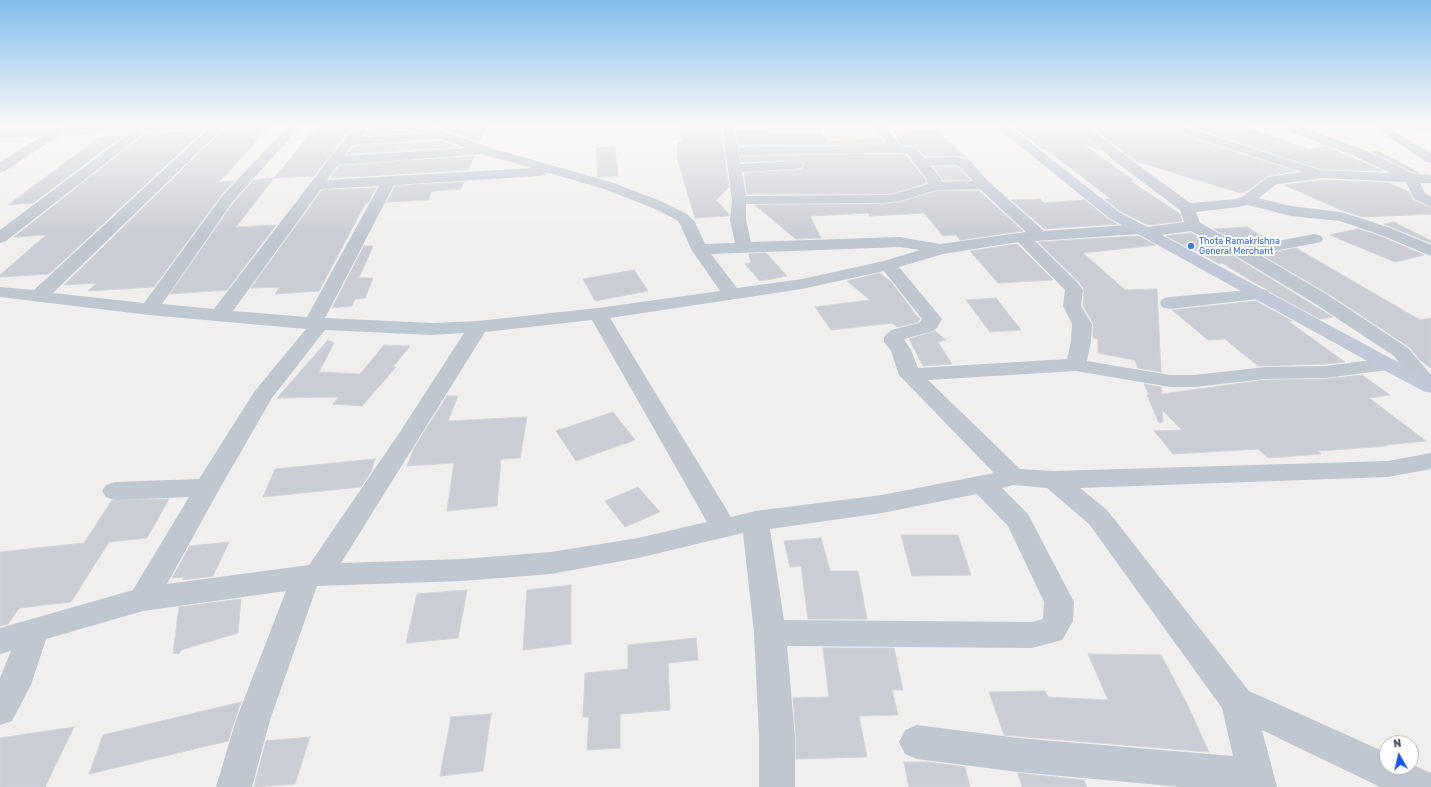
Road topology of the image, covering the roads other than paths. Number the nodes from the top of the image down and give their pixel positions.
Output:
1 (336, 161) edge
2 (10, 162) edge
3 (99, 162) edge
4 (181, 162) edge
5 (262, 162) edge
6 (524, 162) edge
7 (734, 162) edge
8 (860, 162) edge
9 (921, 162) joint
10 (929, 162) edge
11 (955, 162) edge
12 (1047, 162) edge
13 (1125, 162) edge
14 (1283, 162) edge
15 (1377, 162) edge
16 (828, 163) dead end
17 (805, 164) dead end
18 (0, 168) edge
19 (735, 168) junction
20 (557, 171) junction
21 (1322, 174) junction
22 (1411, 178) junction
23 (1431, 179) edge
24 (389, 180) junction
25 (317, 185) junction
26 (984, 185) junction
27 (936, 186) junction
28 (739, 200) junction
29 (1247, 200) junction
30 (1431, 203) edge
31 (1187, 208) junction
32 (1194, 226) junction
33 (1144, 230) junction
34 (1031, 237) junction
35 (0, 238) edge
36 (1315, 240) dead end
37 (744, 246) junction
38 (699, 249) junction
39 (941, 249) junction
40 (1431, 250) edge
41 (1242, 252) junction
42 (888, 265) junction
43 (0, 292) edge
44 (732, 294) junction
45 (1261, 294) junction
46 (38, 297) junction
47 (1170, 303) dead end
48 (149, 309) junction
49 (598, 314) junction
50 (219, 316) junction
51 (316, 323) junction
52 (478, 327) junction
53 (1388, 364) junction
54 (1076, 365) junction
55 (910, 374) junction
56 (1429, 384) edge
57 (1431, 460) edge
58 (1013, 477) junction
59 (1054, 480) junction
60 (983, 484) junction
61 (207, 488) junction
62 (115, 491) dead end
63 (755, 521) junction
64 (723, 527) junction
65 (312, 576) junction
66 (143, 599) junction
67 (34, 630) junction
68 (770, 633) junction
69 (0, 641) edge
70 (1237, 702) junction
71 (0, 710) edge
72 (918, 742) dead end
73 (1258, 781) edge
74 (234, 787) edge
75 (777, 787) edge
76 (1420, 787) edge

1 - 25 street
2 - 18 street
3 - 35 street
4 - 46 street
5 - 48 street
6 - 20 street
7 - 19 street
8 - 16 street
9 - 10 street
9 - 27 street
11 - 26 street
12 - 33 street
13 - 31 street
14 - 21 street
15 - 22 street
17 - 19 street
19 - 28 street
20 - 24 street
20 - 38 street
21 - 22 street
21 - 29 street
22 - 23 street
22 - 30 street
24 - 25 street
24 - 51 street
25 - 50 street
26 - 27 street
26 - 34 street
27 - 28 street
28 - 37 street
29 - 31 street
29 - 40 street
31 - 32 street
32 - 33 street
32 - 41 street
33 - 34 street
33 - 45 street
34 - 39 street
34 - 54 street
36 - 41 street
37 - 38 street
37 - 39 street
38 - 44 street
39 - 42 street
41 - 56 street
42 - 44 street
42 - 55 street
43 - 46 street
44 - 49 street
45 - 47 street
45 - 53 street
46 - 48 street
48 - 50 street
49 - 52 street
49 - 64 street
50 - 51 street
51 - 52 street
51 - 61 street
52 - 65 street
53 - 54 street
53 - 56 street
54 - 55 street
55 - 58 street
57 - 59 street
58 - 59 street
58 - 60 street
59 - 70 street
60 - 63 street
60 - 68 street
61 - 62 street
61 - 66 street
63 - 64 street
63 - 68 street
64 - 65 street
65 - 66 street
65 - 74 street
66 - 67 street
67 - 69 street
67 - 71 street
68 - 75 street
70 - 73 street
70 - 76 street
72 - 73 street

